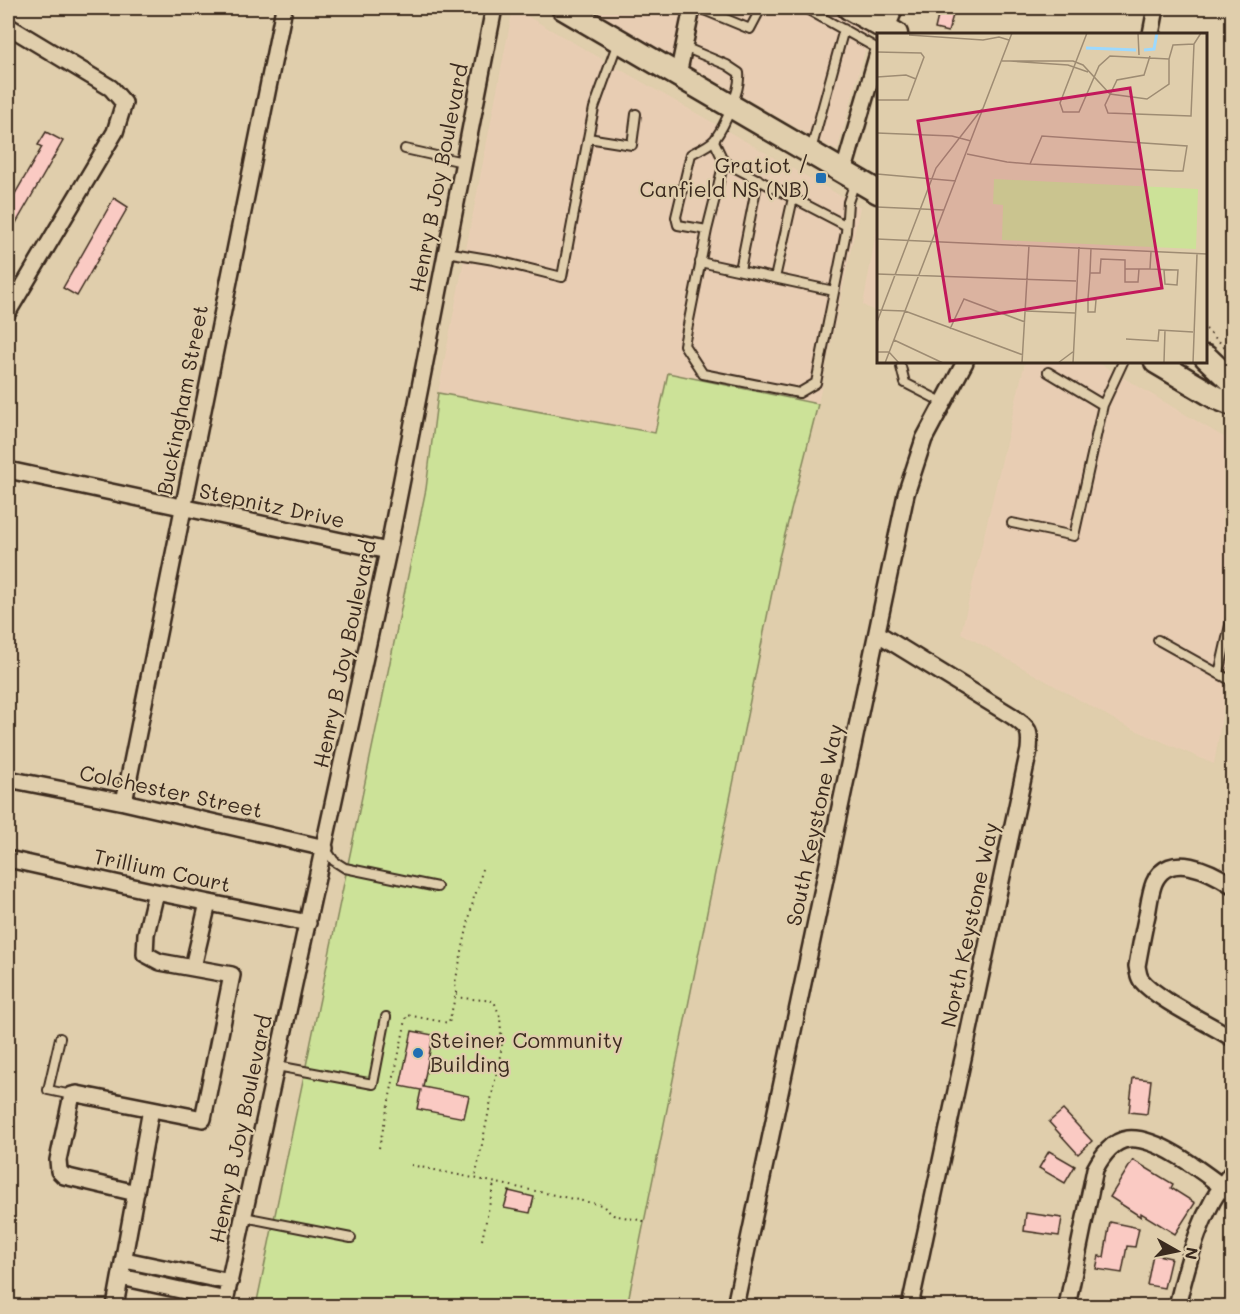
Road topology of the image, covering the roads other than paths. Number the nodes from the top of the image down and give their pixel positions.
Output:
1 (284, 8) edge
2 (494, 8) edge
3 (563, 8) edge
4 (692, 8) edge
5 (699, 8) edge
6 (761, 8) edge
7 (805, 8) edge
8 (849, 8) edge
9 (895, 8) edge
10 (1156, 8) edge
11 (8, 26) edge
12 (844, 29) junction
13 (877, 33) edge
14 (887, 33) edge
15 (1150, 33) edge
16 (877, 38) edge
17 (618, 40) junction
18 (684, 48) junction
19 (877, 71) edge
20 (678, 75) junction
21 (732, 106) junction
22 (636, 114) dead end
23 (588, 138) junction
24 (714, 141) junction
25 (405, 149) dead end
26 (810, 151) junction
27 (463, 162) junction
28 (724, 162) junction
29 (850, 174) junction
30 (758, 179) junction
31 (877, 191) edge
32 (793, 198) junction
33 (845, 225) junction
34 (707, 230) junction
35 (446, 252) junction
36 (700, 262) junction
37 (740, 270) junction
38 (775, 278) junction
39 (834, 291) junction
40 (8, 312) edge
41 (1207, 358) edge
42 (964, 363) edge
43 (1123, 363) edge
44 (1158, 363) edge
45 (901, 367) dead end
46 (1048, 372) dead end
47 (1233, 382) edge
48 (944, 403) junction
49 (1233, 404) edge
50 (1103, 405) junction
51 (8, 470) edge
52 (182, 508) junction
53 (1012, 523) dead end
54 (388, 551) junction
55 (1233, 616) edge
56 (877, 633) junction
57 (1158, 640) dead end
58 (1219, 674) junction
59 (1233, 681) edge
60 (8, 779) edge
61 (124, 802) junction
62 (325, 848) junction
63 (8, 859) edge
64 (1233, 885) edge
65 (438, 887) dead end
66 (156, 892) junction
67 (208, 903) junction
68 (308, 923) junction
69 (193, 967) junction
70 (386, 1017) dead end
71 (60, 1038) dead end
72 (1233, 1038) edge
73 (277, 1066) junction
74 (72, 1095) junction
75 (151, 1109) junction
76 (1233, 1172) edge
77 (1227, 1190) edge
78 (136, 1193) junction
79 (244, 1217) junction
80 (351, 1238) dead end
81 (125, 1260) junction
82 (121, 1277) junction
83 (230, 1282) junction
84 (225, 1303) edge
85 (116, 1306) edge
86 (735, 1306) edge
87 (910, 1306) edge
88 (1067, 1306) edge
89 (1177, 1306) edge

1 - 52 street, Buckingham Street
2 - 27 street, Henry B Joy Boulevard
3 - 17 main road
4 - 18 street
5 - 6 lane
7 - 12 lane
8 - 13 main road
9 - 14 street
10 - 15 street
11 - 40 street
12 - 16 lane
12 - 26 lane
17 - 20 main road
17 - 23 lane
18 - 20 street
18 - 21 lane
19 - 29 street
20 - 21 main road
21 - 24 lane
21 - 26 main road
22 - 23 lane
23 - 35 lane
24 - 28 lane
24 - 34 lane
25 - 27 lane
26 - 29 main road
27 - 35 street, Henry B Joy Boulevard
28 - 30 lane
28 - 34 lane
29 - 31 main road
29 - 33 lane
30 - 32 lane
30 - 37 lane
32 - 33 lane
32 - 38 lane
33 - 39 lane
34 - 36 lane
35 - 54 street, Henry B Joy Boulevard
36 - 37 lane
36 - 39 lane
37 - 38 lane
38 - 39 lane
41 - 47 main road
42 - 48 street, South Keystone Way
43 - 50 lane
44 - 49 main road
45 - 48 lane
46 - 50 lane
48 - 56 street, South Keystone Way
50 - 53 lane
51 - 52 street, Stepnitz Drive
52 - 54 street, Stepnitz Drive
52 - 61 street, Buckingham Street
54 - 62 street, Henry B Joy Boulevard
55 - 58 lane
56 - 86 street, South Keystone Way
56 - 87 street, North Keystone Way
57 - 58 lane
58 - 59 lane
60 - 61 street, Colchester Street
61 - 62 street, Colchester Street
62 - 65 lane
62 - 68 street, Henry B Joy Boulevard
63 - 66 street, Trillium Court
64 - 72 street
66 - 67 street, Trillium Court
66 - 69 street
67 - 68 street, Trillium Court
67 - 69 street
68 - 73 street, Henry B Joy Boulevard
69 - 75 street
70 - 73 lane
71 - 74 lane
73 - 79 street, Henry B Joy Boulevard
74 - 75 street
74 - 78 street
75 - 78 street
76 - 77 street
77 - 88 street
77 - 89 street
78 - 81 street
79 - 80 lane
79 - 83 street, Henry B Joy Boulevard
81 - 82 street
81 - 83 street
82 - 84 street
82 - 85 street
83 - 84 street, Henry B Joy Boulevard

